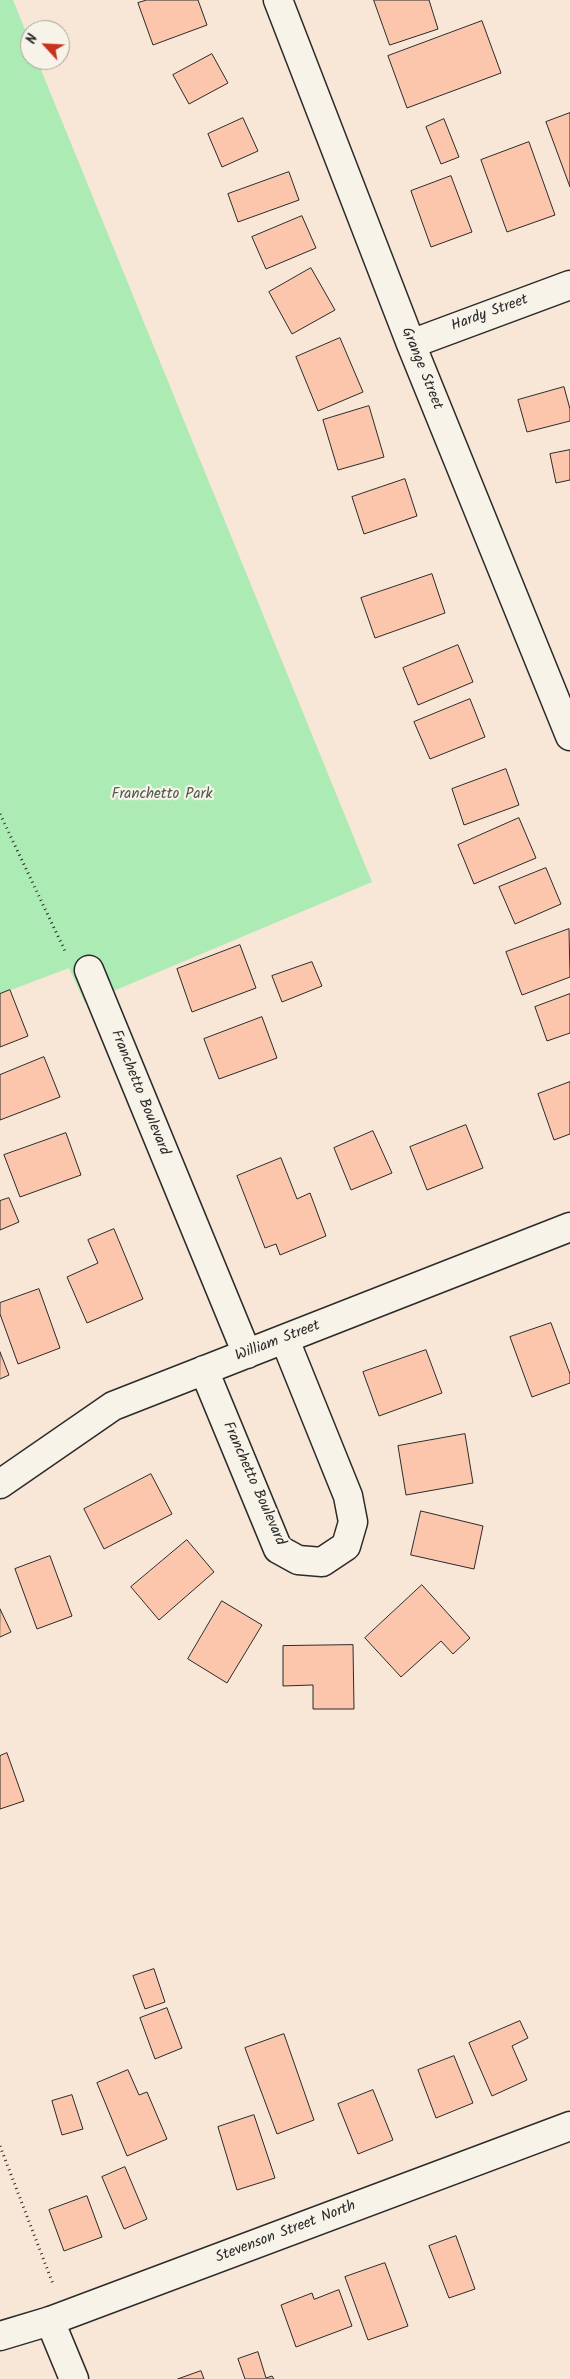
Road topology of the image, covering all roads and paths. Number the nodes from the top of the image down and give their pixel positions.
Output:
1 (278, 0) edge
2 (570, 285) edge
3 (411, 344) junction
4 (570, 736) edge
5 (0, 814) edge
6 (89, 970) joint
7 (570, 1227) edge
8 (284, 1340) junction
9 (247, 1354) junction
10 (204, 1370) junction
11 (0, 1484) edge
12 (570, 2126) edge
13 (0, 2146) edge
14 (53, 2284) dead end
15 (50, 2321) junction
16 (0, 2336) edge
17 (74, 2379) edge

1 - 3 street, Grange Street
2 - 3 street, Hardy Street
3 - 4 street, Grange Street
5 - 6 path
6 - 9 street, Franchetto Boulevard
7 - 8 street, William Street
8 - 9 street, William Street
8 - 10 street, Franchetto Boulevard
9 - 10 street, William Street
10 - 11 street, William Street
12 - 15 street, Stevenson Street North
13 - 14 path
15 - 16 street, Stevenson Street North
15 - 17 street

